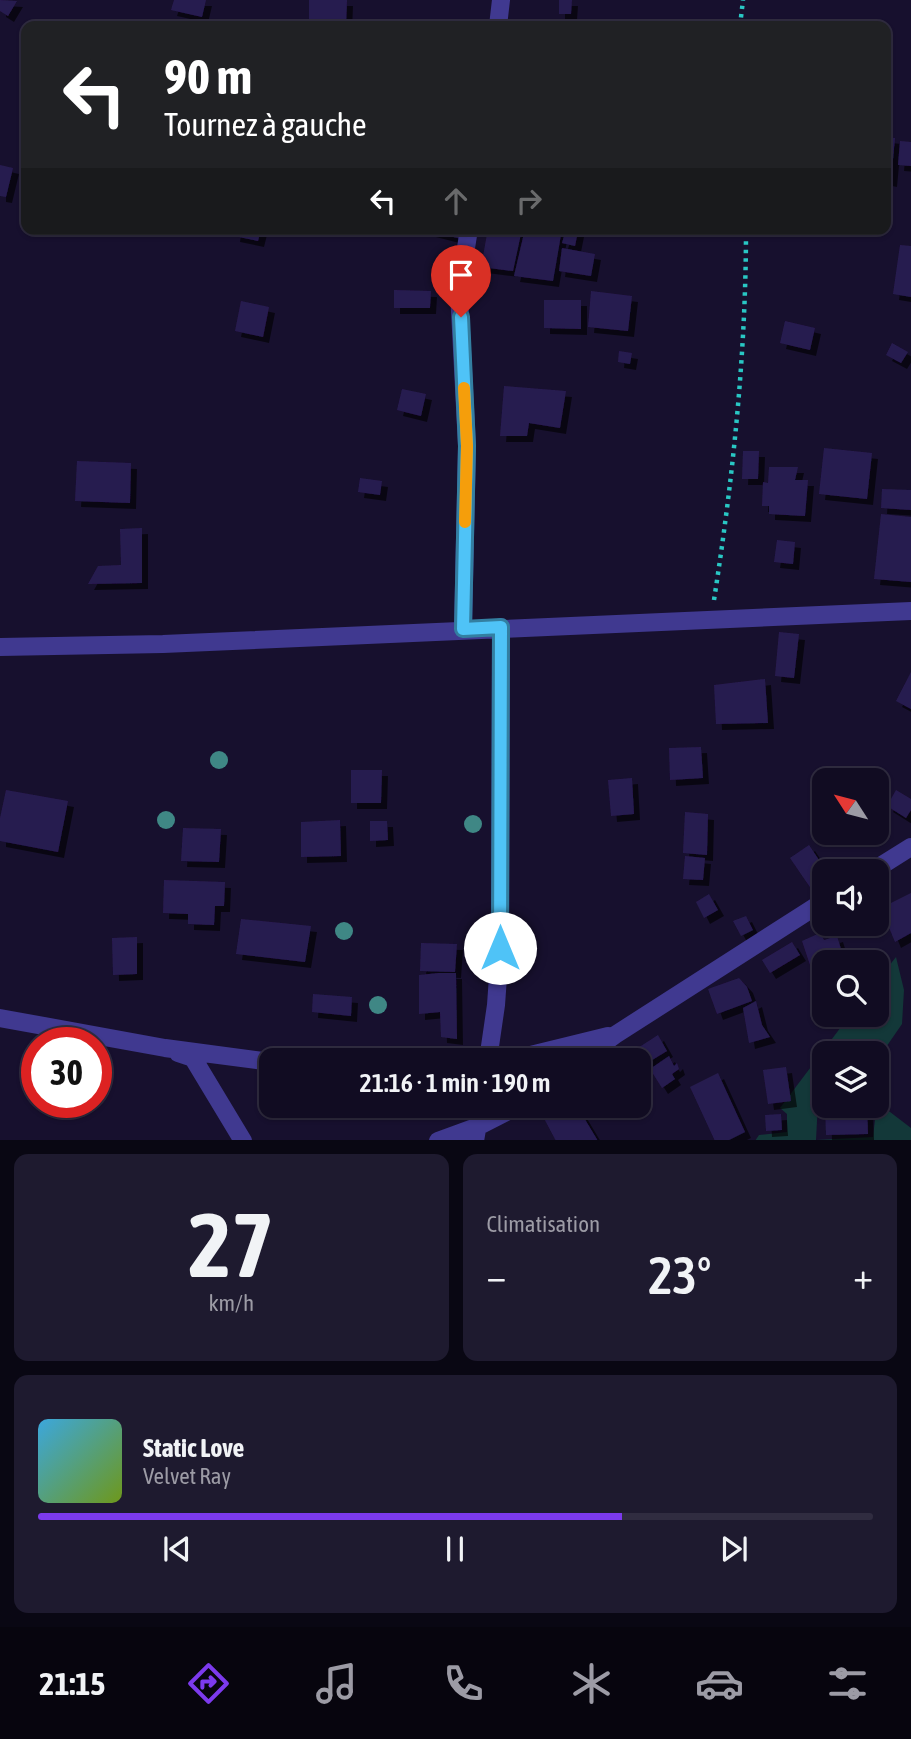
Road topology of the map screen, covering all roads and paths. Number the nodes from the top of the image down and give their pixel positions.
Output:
1 (501, 0) edge
2 (743, 0) edge
3 (499, 21) edge
4 (741, 21) edge
5 (469, 235) edge
6 (746, 235) edge
7 (911, 611) edge
8 (712, 619) junction
9 (501, 627) junction
10 (463, 629) junction
11 (0, 648) edge
12 (911, 847) edge
13 (889, 861) edge
14 (812, 909) edge
15 (0, 1017) edge
16 (615, 1035) junction
17 (165, 1048) junction
18 (490, 1048) edge
19 (560, 1048) edge
20 (597, 1048) edge
21 (259, 1060) edge
22 (500, 1118) edge
23 (477, 1133) edge
24 (243, 1140) edge
25 (438, 1140) edge

1 - 3 street
2 - 4 path
5 - 10 street
6 - 8 path
7 - 8 street
8 - 9 street
9 - 10 street
9 - 18 street
10 - 11 street
12 - 13 street
14 - 16 street
15 - 17 street
16 - 19 street
16 - 20 street
17 - 21 street
17 - 24 street
22 - 23 street
23 - 25 street

